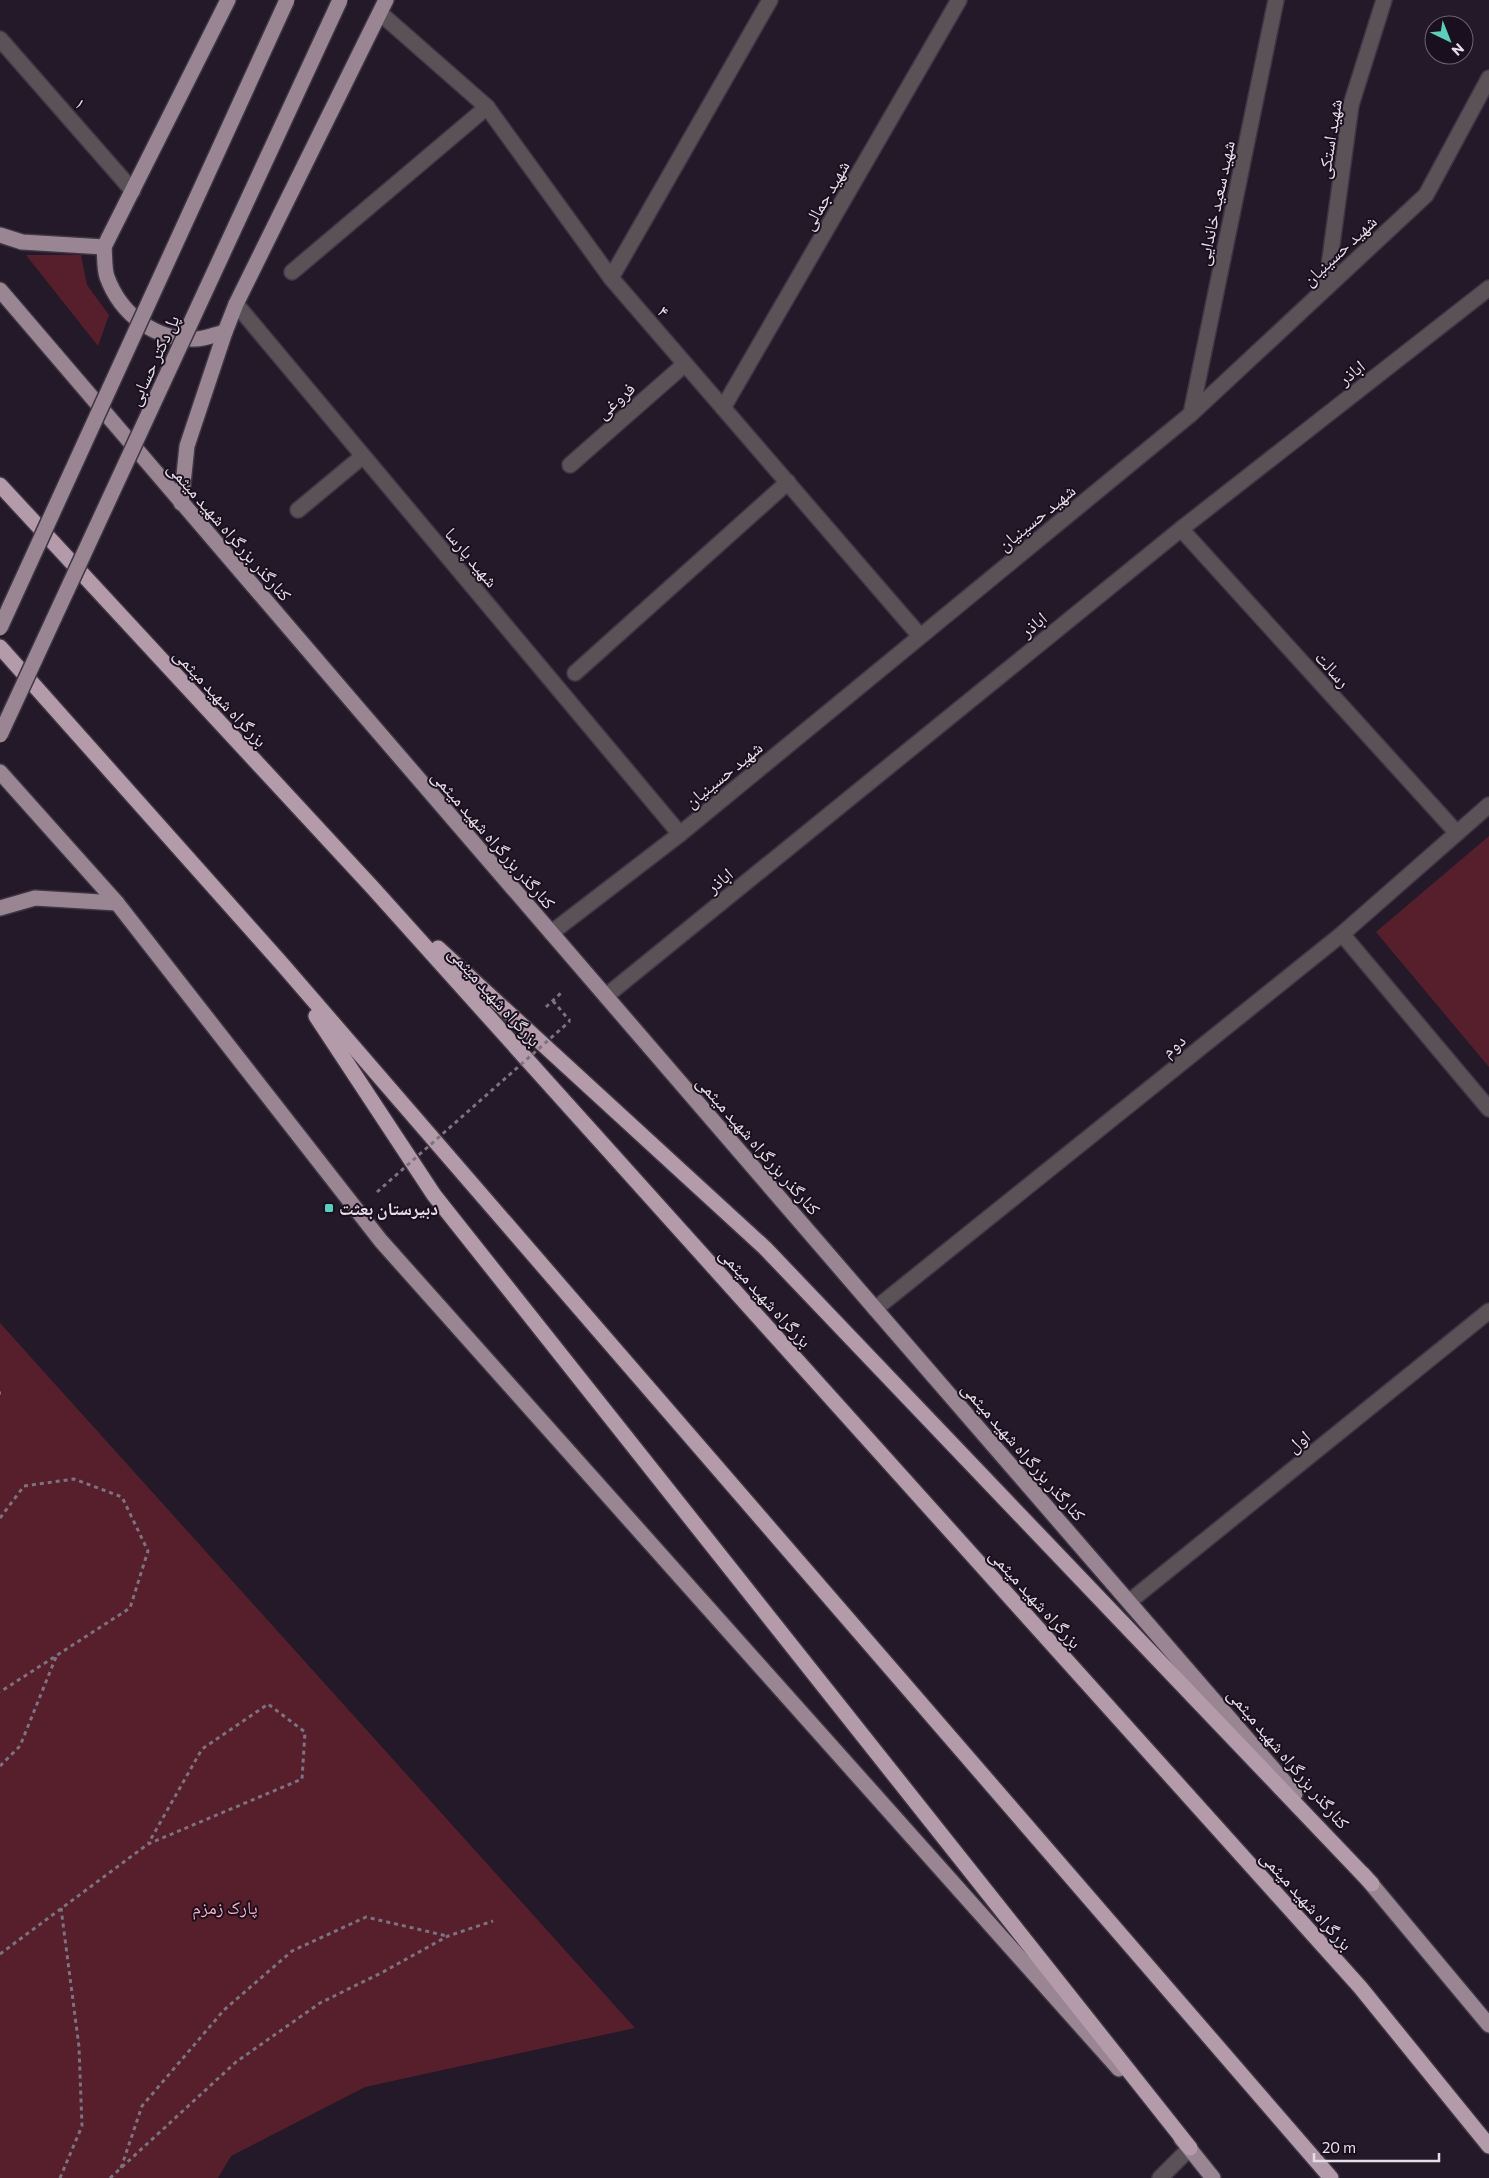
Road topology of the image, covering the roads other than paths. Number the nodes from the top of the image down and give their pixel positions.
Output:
1 (228, 0) edge
2 (286, 0) edge
3 (340, 0) edge
4 (770, 0) edge
5 (959, 0) edge
6 (1276, 0) edge
7 (1384, 0) edge
8 (383, 6) edge
9 (0, 39) edge
10 (1489, 78) edge
11 (487, 107) junction
12 (133, 191) junction
13 (0, 234) edge
14 (104, 247) junction
15 (292, 272) dead end
16 (611, 278) junction
17 (1326, 288) junction
18 (1489, 288) edge
19 (0, 290) edge
20 (236, 304) junction
21 (225, 332) junction
22 (685, 364) junction
23 (724, 408) junction
24 (1191, 414) junction
25 (363, 456) junction
26 (570, 465) dead end
27 (788, 482) junction
28 (0, 486) edge
29 (181, 503) junction
30 (298, 510) dead end
31 (1181, 529) junction
32 (0, 628) edge
33 (920, 636) junction
34 (0, 647) edge
35 (576, 674) dead end
36 (0, 735) edge
37 (0, 772) edge
38 (1489, 805) edge
39 (680, 834) junction
40 (1457, 834) junction
41 (372, 887) junction
42 (117, 903) junction
43 (0, 908) edge
44 (551, 933) junction
45 (1342, 934) junction
46 (282, 964) junction
47 (606, 996) junction
48 (1489, 1109) edge
49 (875, 1309) junction
50 (1489, 1311) edge
51 (1130, 1601) junction
52 (1372, 1884) junction
53 (1489, 2025) edge
54 (1489, 2146) edge
55 (1190, 2148) junction
56 (1160, 2178) edge
57 (1213, 2178) edge
58 (1331, 2178) edge

1 - 12 main road
2 - 32 main road, پل دکتر حسابی, bridge
3 - 36 main road, پل دکتر حسابی, bridge
4 - 16 street
5 - 23 street, شهید جمالی
6 - 24 street, شهید سعید خاندایی
7 - 17 street, شهید استکی
8 - 11 street, ۴
8 - 20 main road
9 - 12 street, ۱
10 - 17 street, شهید حسینیان
11 - 15 street
11 - 16 street, ۴
12 - 14 main road
13 - 14 main road
14 - 21 main road
16 - 22 street, ۴
17 - 24 street, شهید حسینیان
18 - 31 street, اباذر
19 - 29 main road, کنارگذر بزرگراه شهید میثمی
20 - 21 main road
20 - 25 street, شهید پارسا
21 - 29 main road
22 - 23 street, ۴
22 - 26 street, فروغی
23 - 27 street, ۴
24 - 33 street, شهید حسینیان
25 - 30 street
25 - 39 street, شهید پارسا
27 - 33 street, ۴
27 - 35 street
28 - 41 highway, بزرگراه شهید میثمی
29 - 44 main road, کنارگذر بزرگراه شهید میثمی
31 - 40 street, رسالت
31 - 47 street, اباذر
33 - 39 street, شهید حسینیان
34 - 46 highway
37 - 42 main road
38 - 40 street, دوم
39 - 44 street, شهید حسینیان
40 - 45 street, دوم
41 - 52 highway
41 - 54 highway, بزرگراه شهید میثمی
42 - 43 main road
42 - 55 main road
44 - 47 main road, کنارگذر بزرگراه شهید میثمی
45 - 48 street
45 - 49 street, دوم
46 - 55 highway
46 - 58 highway
47 - 49 main road, کنارگذر بزرگراه شهید میثمی
49 - 51 main road, کنارگذر بزرگراه شهید میثمی
50 - 51 street, اول
51 - 52 main road, کنارگذر بزرگراه شهید میثمی
52 - 53 main road, کنارگذر بزرگراه شهید میثمی
55 - 56 street
55 - 57 main road

